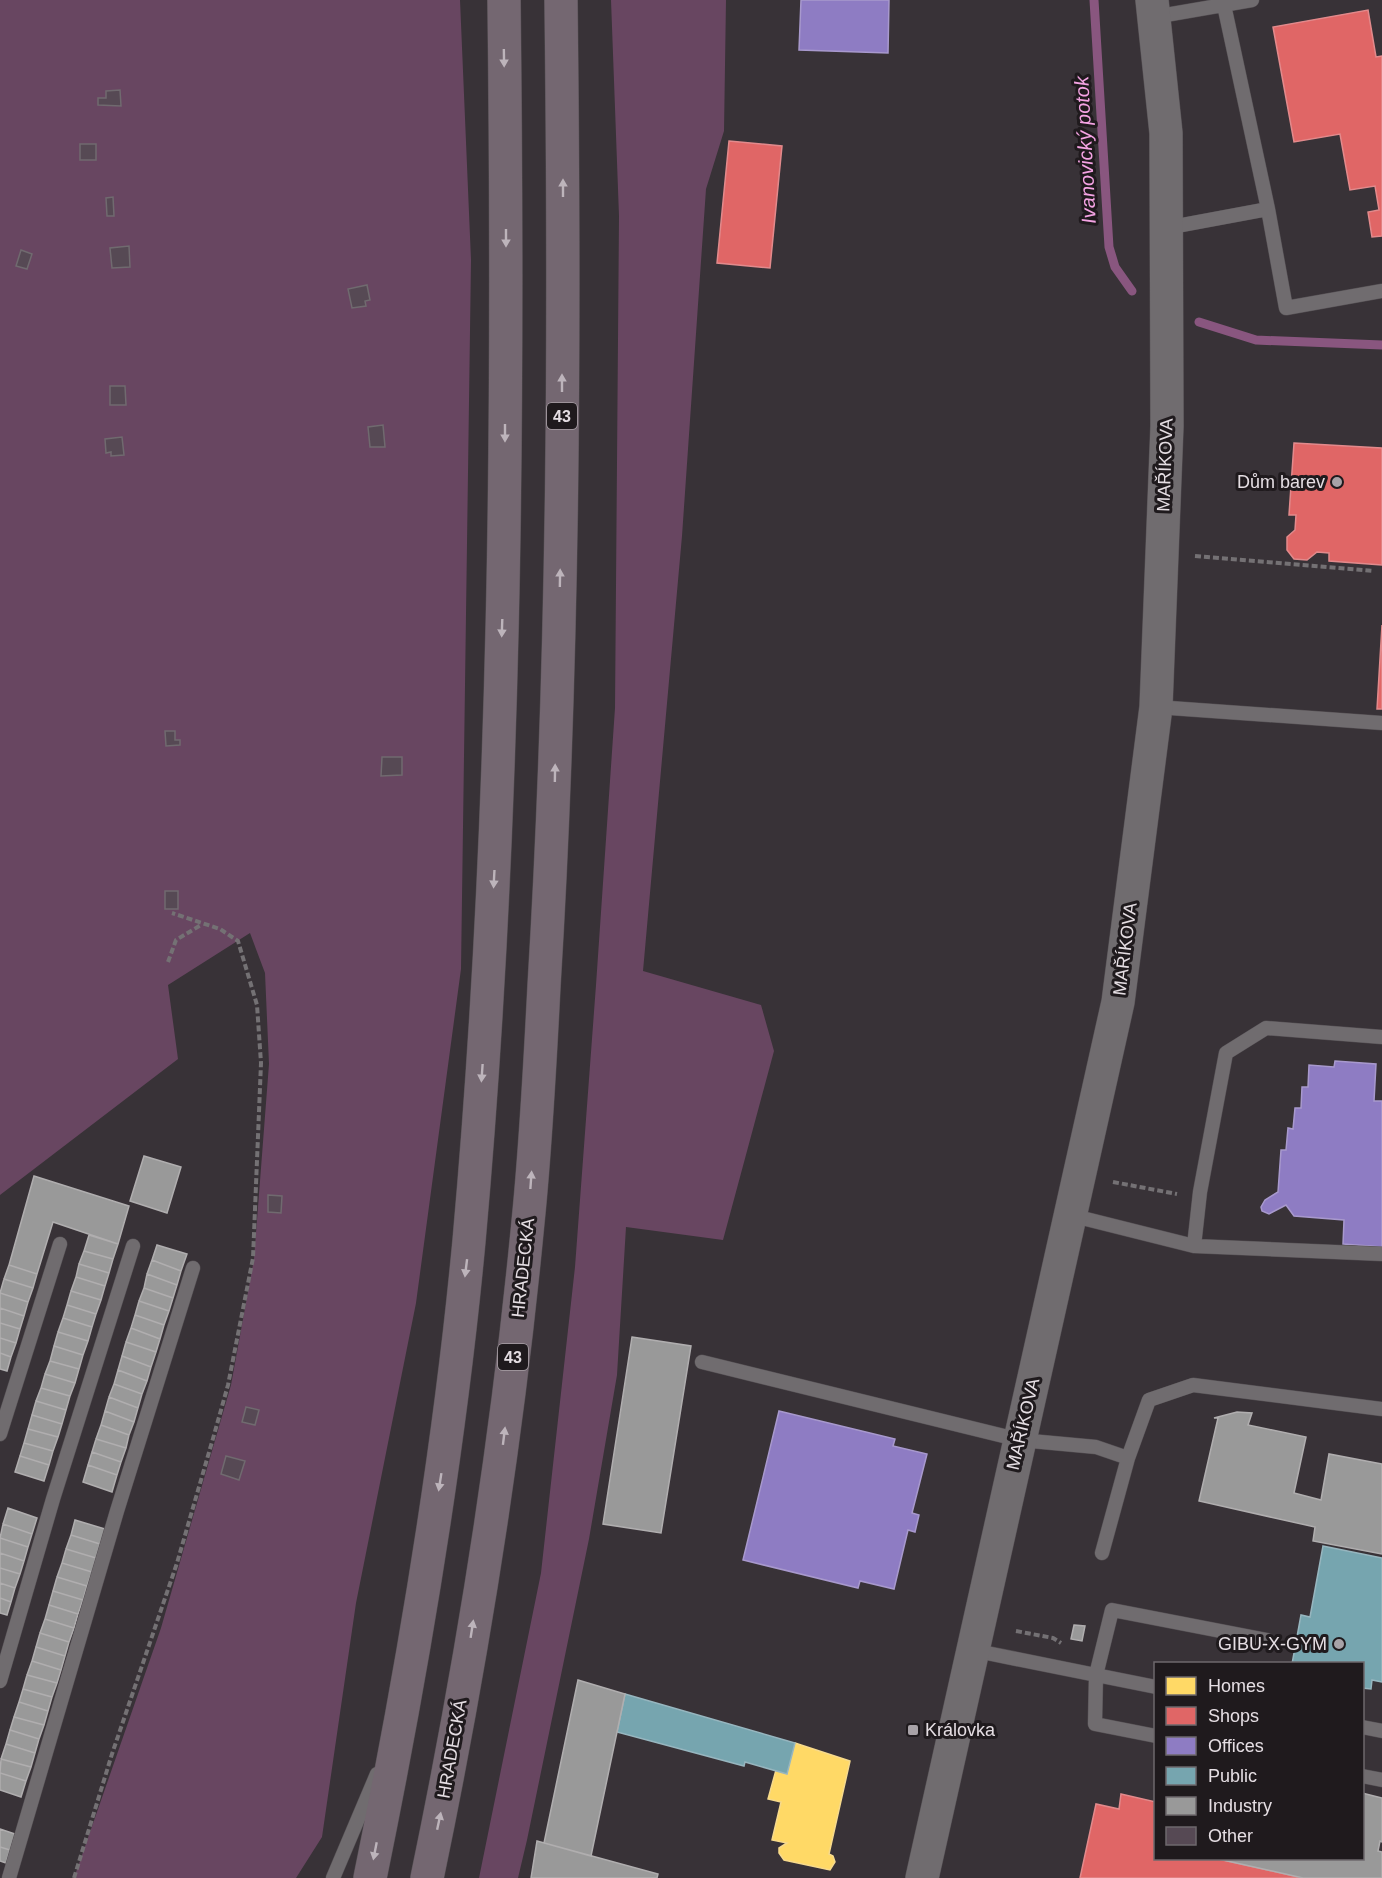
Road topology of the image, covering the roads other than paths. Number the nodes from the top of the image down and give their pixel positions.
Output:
1 (504, 0) edge
2 (561, 0) edge
3 (1252, 0) edge
4 (1224, 5) junction
5 (1153, 8) edge
6 (1268, 209) junction
7 (1166, 228) junction
8 (1382, 291) edge
9 (1156, 707) junction
10 (1382, 723) edge
11 (1382, 1037) edge
12 (1070, 1215) junction
13 (60, 1244) dead end
14 (133, 1246) dead end
15 (1194, 1246) junction
16 (1382, 1254) edge
17 (193, 1268) dead end
18 (702, 1362) dead end
19 (1382, 1409) edge
20 (0, 1434) edge
21 (1020, 1440) junction
22 (1128, 1458) junction
23 (1102, 1553) dead end
24 (1267, 1640) dead end
25 (972, 1650) junction
26 (1096, 1675) junction
27 (0, 1681) edge
28 (1154, 1687) edge
29 (403, 1711) junction
30 (1364, 1727) edge
31 (1382, 1731) edge
32 (1154, 1736) edge
33 (1364, 1776) edge
34 (1382, 1779) edge
35 (9, 1878) edge
36 (333, 1878) edge
37 (370, 1878) edge
38 (427, 1878) edge
39 (922, 1878) edge

1 -> 29 highway
38 -> 2 highway, HRADECKÁ / 43
3 - 4 lane
4 - 5 lane
4 - 6 lane
5 - 7 street, MAŘÍKOVA
6 - 7 lane
6 - 8 lane
7 - 9 street, MAŘÍKOVA
9 - 10 lane
9 - 12 street, MAŘÍKOVA
11 - 15 lane
12 - 15 lane
12 - 21 street, MAŘÍKOVA
13 - 20 lane
14 - 27 lane
15 - 16 lane
17 - 35 lane
18 - 21 lane
19 - 22 lane
21 - 22 lane
21 - 25 street, MAŘÍKOVA
22 - 23 lane
24 - 26 lane
25 - 26 lane
25 - 39 street, MAŘÍKOVA
26 - 28 lane
26 - 32 lane
29 - 36 lane
29 -> 37 highway
30 - 31 lane
33 - 34 lane

